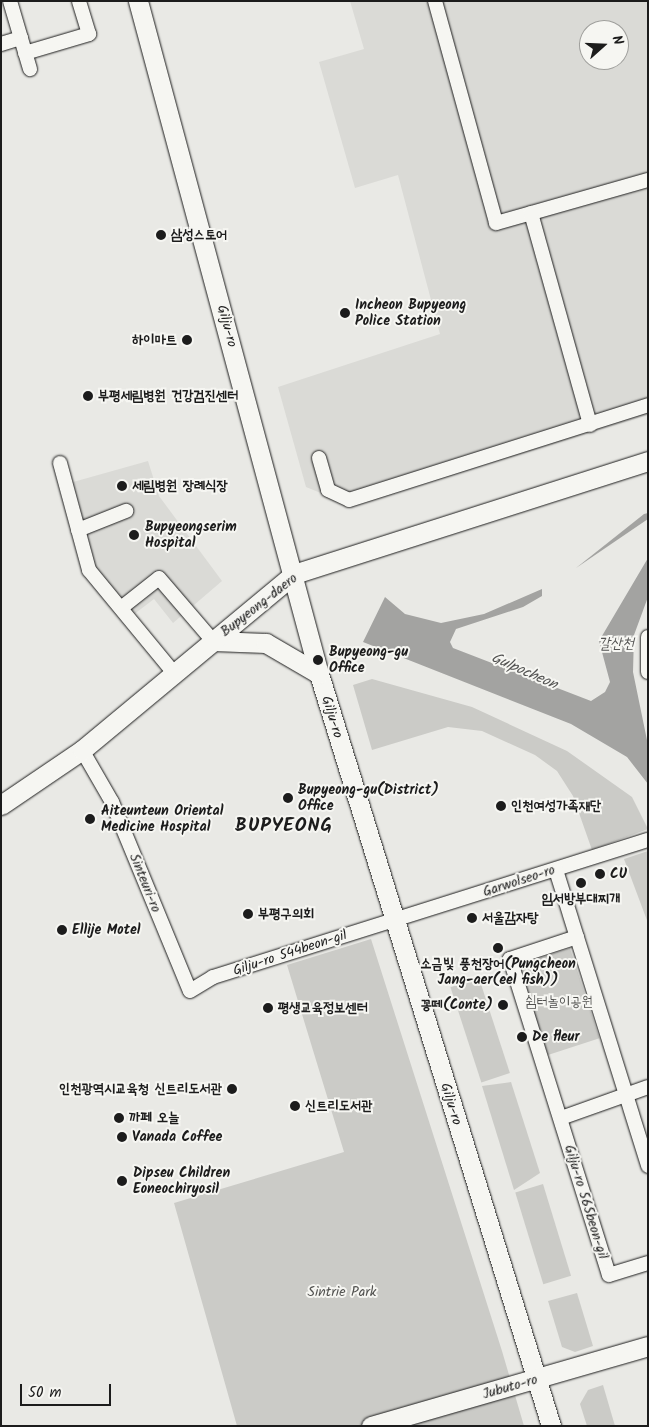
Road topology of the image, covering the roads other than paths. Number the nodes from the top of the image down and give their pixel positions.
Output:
1 (80, 1) edge
2 (138, 1) edge
3 (436, 1) edge
4 (8, 6) edge
5 (21, 38) junction
6 (1, 44) edge
7 (25, 53) junction
8 (30, 69) dead end
9 (648, 180) edge
10 (531, 213) junction
11 (648, 405) edge
12 (590, 425) junction
13 (319, 458) dead end
14 (648, 461) edge
15 (60, 463) dead end
16 (126, 511) dead end
17 (78, 530) junction
18 (294, 574) junction
19 (121, 608) junction
20 (648, 637) edge
21 (213, 641) junction
22 (648, 672) edge
23 (174, 673) junction
24 (319, 674) junction
25 (82, 750) junction
26 (1, 805) edge
27 (646, 841) edge
28 (556, 870) junction
29 (394, 921) junction
30 (577, 937) junction
31 (190, 991) joint
32 (648, 1087) edge
33 (626, 1094) junction
34 (561, 1118) junction
35 (648, 1166) edge
36 (648, 1263) edge
37 (648, 1346) edge
38 (538, 1380) junction
39 (371, 1426) edge
40 (551, 1426) edge

1 - 7 street
2 - 18 main road, Gilju-ro
3 - 10 street
4 - 5 street
5 - 6 street
5 - 7 street
7 - 8 street
9 - 10 street
10 - 12 street
11 - 12 street
12 - 13 street
14 - 18 main road, Bupyeong-daero
15 - 17 street
16 - 17 street
17 - 19 street
18 - 21 main road, Bupyeong-daero
18 - 24 main road, Gilju-ro
19 - 21 street
19 - 23 street
20 - 22 street
21 - 23 main road, Bupyeong-daero
21 - 24 main road
23 - 25 main road, Bupyeong-daero
24 - 29 main road, Gilju-ro
25 - 26 main road, Bupyeong-daero
25 - 31 street, Sinteuri-ro
27 - 28 street, Garwolseo-ro
28 - 29 street, Garwolseo-ro
28 - 30 street
29 - 31 street, Gilju-ro 544beon-gil
29 - 38 main road, Gilju-ro
30 - 33 street
30 - 34 street
32 - 33 street
33 - 34 street
33 - 35 street
34 - 36 street, Gilju-ro 565beon-gil
37 - 38 main road, Jubuto-ro
38 - 39 main road, Jubuto-ro
38 - 40 main road, Gilju-ro

